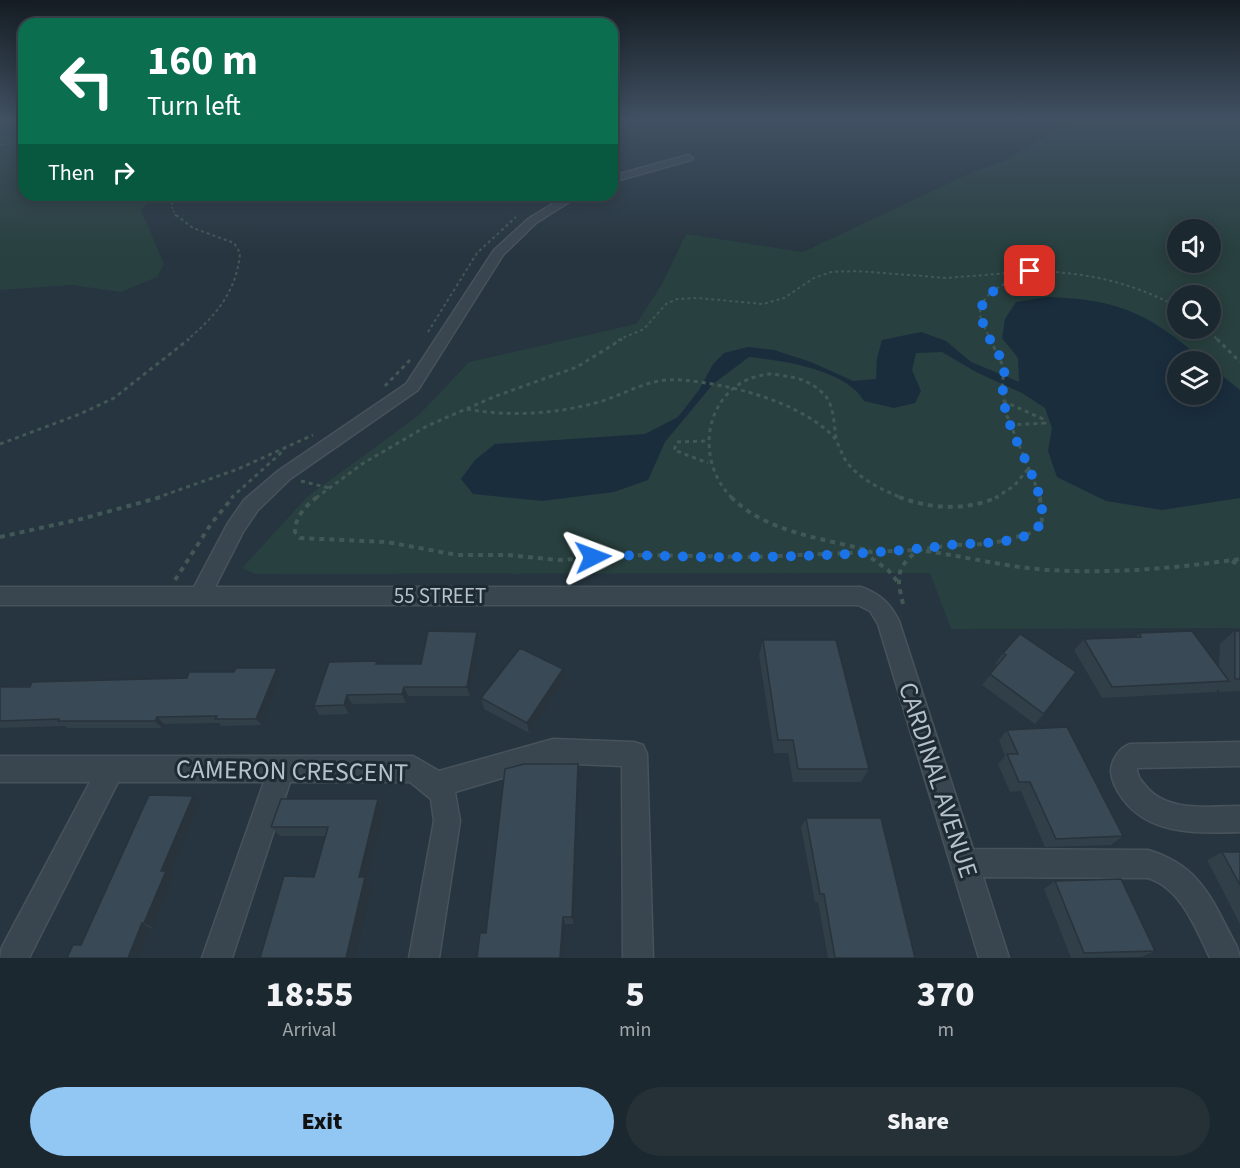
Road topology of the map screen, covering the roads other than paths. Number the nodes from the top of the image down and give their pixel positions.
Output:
1 (663, 165) edge
2 (618, 176) edge
3 (565, 201) edge
4 (0, 596) edge
5 (200, 597) junction
6 (891, 604) joint
7 (1240, 754) edge
8 (111, 768) junction
9 (282, 768) junction
10 (0, 769) edge
11 (437, 784) junction
12 (1240, 819) edge
13 (964, 863) junction
14 (13, 958) edge
15 (217, 958) edge
16 (424, 958) edge
17 (638, 958) edge
18 (994, 958) edge
19 (1226, 958) edge

1 - 2 street
3 - 5 street
4 - 5 street, 55 STREET
5 - 6 street, 55 STREET
6 - 13 street, CARDINAL AVENUE
7 - 12 street
8 - 9 street, CAMERON CRESCENT
8 - 10 street, CAMERON CRESCENT
8 - 14 street
9 - 11 street, CAMERON CRESCENT
9 - 15 street
11 - 16 street, CAMERON CRESCENT
11 - 17 street
13 - 18 street, CARDINAL AVENUE
13 - 19 street

